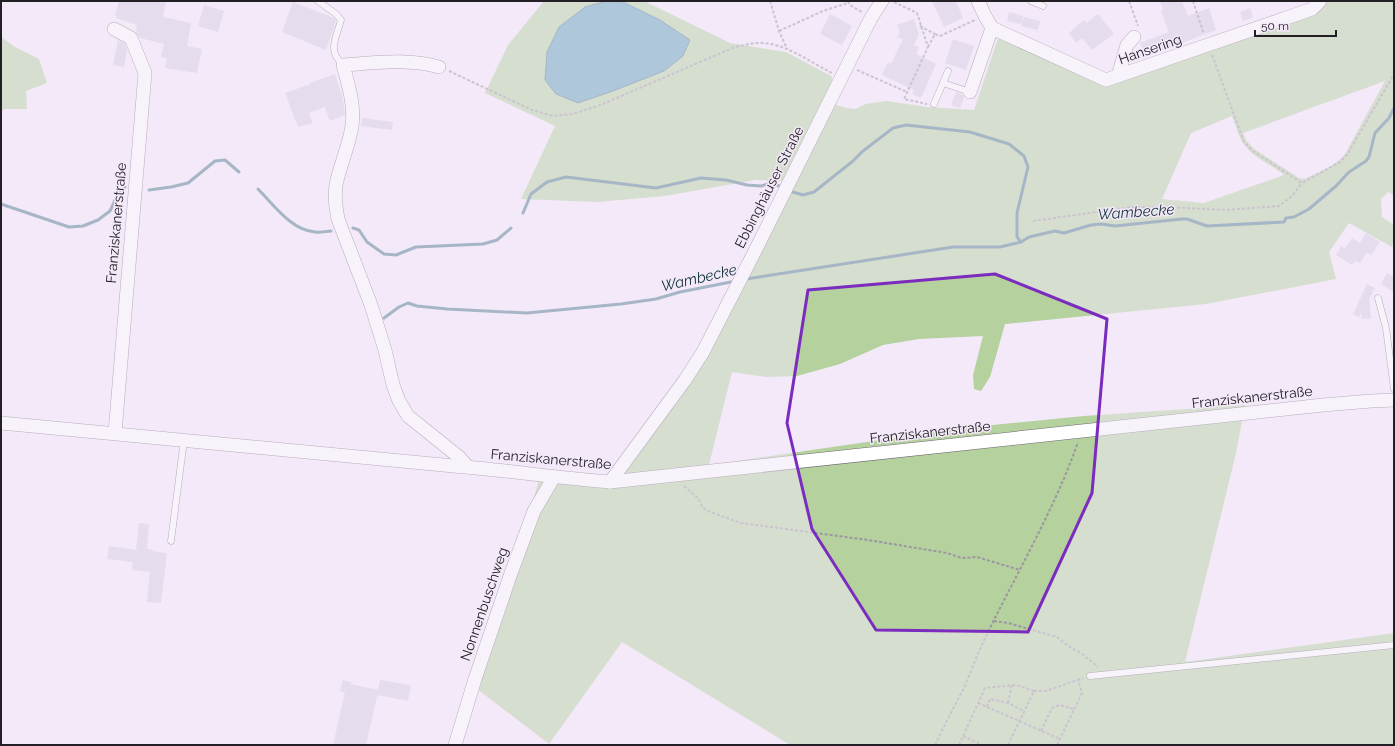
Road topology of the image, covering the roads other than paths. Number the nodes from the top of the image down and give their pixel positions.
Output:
1 (318, 1) edge
2 (882, 1) edge
3 (978, 1) edge
4 (1031, 1) edge
5 (1320, 1) edge
6 (1043, 6) dead end
7 (992, 28) junction
8 (114, 29) dead end
9 (1134, 37) road end
10 (343, 65) junction
11 (439, 66) road end
12 (948, 71) dead end
13 (1118, 76) junction
14 (943, 83) junction
15 (970, 92) joint
16 (934, 104) road end
17 (1378, 298) dead end
18 (1394, 389) edge
19 (1394, 400) edge
20 (1, 423) edge
21 (115, 433) junction
22 (184, 440) junction
23 (468, 467) junction
24 (554, 477) junction
25 (610, 482) junction
26 (171, 542) dead end
27 (1394, 645) edge
28 (1090, 676) road end
29 (455, 745) edge

1 - 10 lane
2 - 25 street, Ebbinghäuser Straße
3 - 7 street
4 - 6 lane
5 - 13 street, Hansering
7 - 13 street, Hansering
7 - 15 street
8 - 21 street, Franziskanerstraße
9 - 13 street
10 - 11 street
10 - 23 street
12 - 14 lane
14 - 15 lane
14 - 16 lane
17 - 18 lane
19 - 25 street, Franziskanerstraße
20 - 21 street, Franziskanerstraße
21 - 22 street, Franziskanerstraße
22 - 23 street, Franziskanerstraße
22 - 26 lane
23 - 24 street, Franziskanerstraße
24 - 25 street, Franziskanerstraße
24 - 29 street, Nonnenbuschweg
27 - 28 lane

